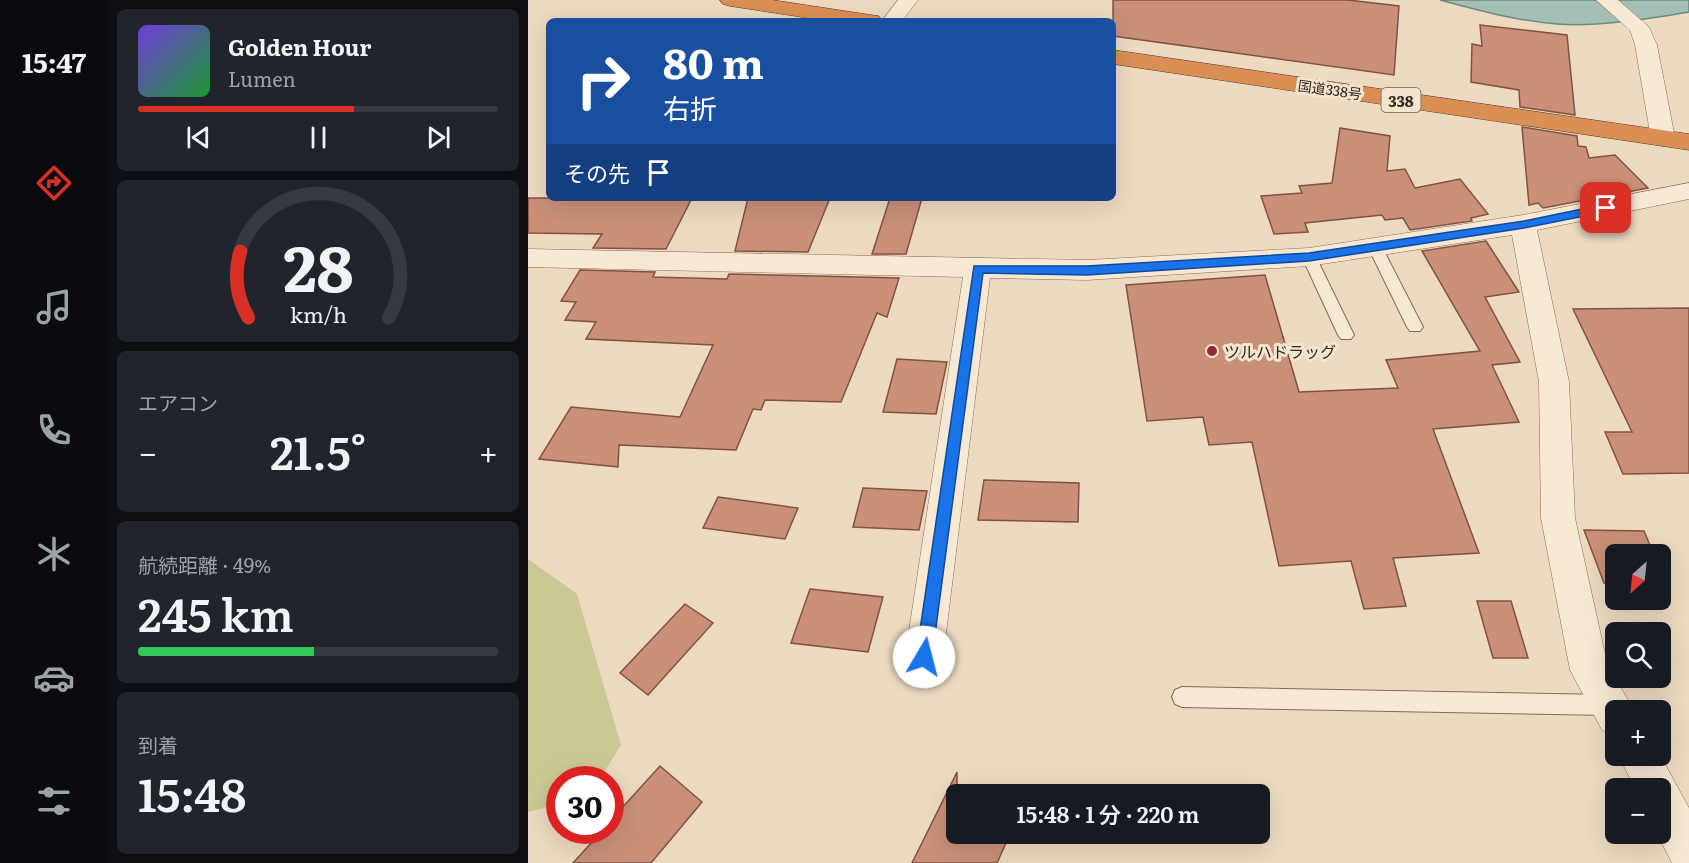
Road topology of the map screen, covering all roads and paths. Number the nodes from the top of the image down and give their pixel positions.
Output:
1 (730, 0) edge
2 (908, 0) edge
3 (1606, 0) edge
4 (832, 18) edge
5 (894, 18) edge
6 (1116, 57) edge
7 (1662, 138) junction
8 (1689, 142) edge
9 (1689, 191) edge
10 (1524, 224) junction
11 (1375, 247) junction
12 (1309, 257) junction
13 (528, 258) edge
14 (978, 269) junction
15 (1415, 327) dead end
16 (1346, 335) dead end
17 (924, 657) dead end
18 (1182, 697) dead end
19 (1606, 700) edge
20 (1605, 710) edge
21 (1671, 817) edge
22 (1689, 851) edge

1 - 4 highway
2 - 5 street
3 - 7 street
6 - 7 highway, 国道338号 / 338
7 - 8 highway, 国道338号 / 338
9 - 10 street
10 - 11 street
10 - 19 street
11 - 12 street
11 - 15 lane
12 - 14 street
12 - 16 lane
13 - 14 street
14 - 17 street
18 - 20 lane
21 - 22 street

